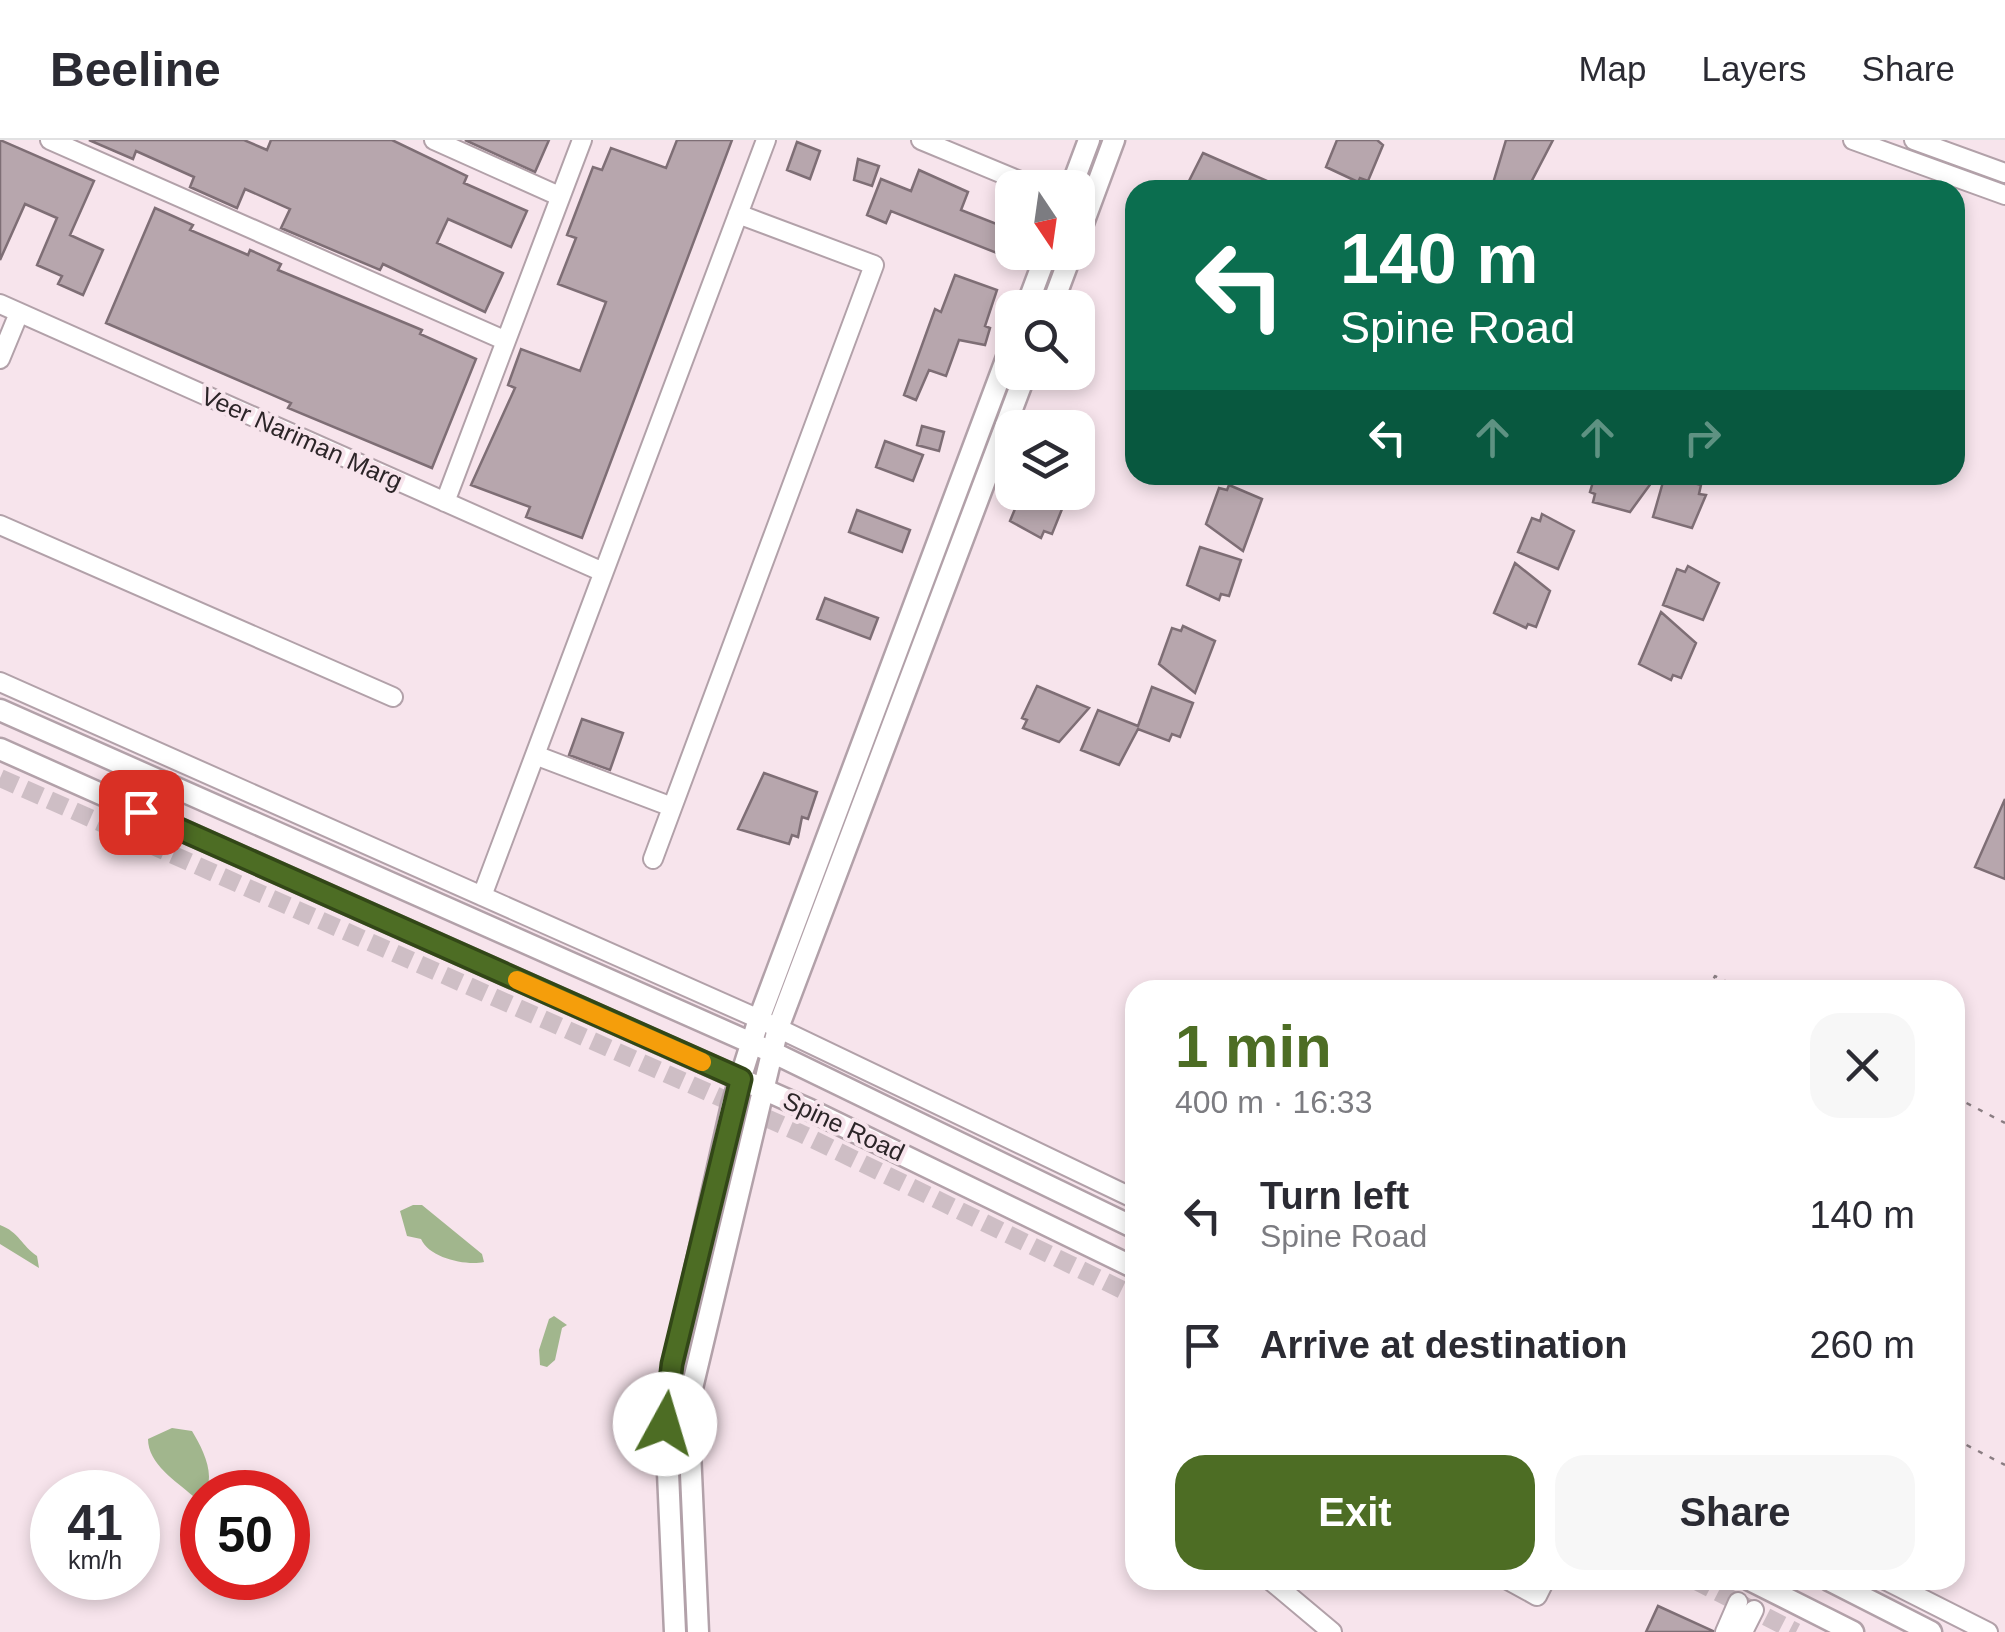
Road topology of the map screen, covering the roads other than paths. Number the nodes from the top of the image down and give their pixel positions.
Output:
1 (50, 140) edge
2 (434, 140) edge
3 (582, 140) edge
4 (766, 140) edge
5 (922, 140) edge
6 (1089, 140) edge
7 (1114, 140) edge
8 (1854, 140) edge
9 (1914, 140) edge
10 (1938, 144) edge
11 (1929, 167) junction
12 (995, 170) edge
13 (1078, 170) edge
14 (2005, 174) edge
15 (1095, 180) edge
16 (1963, 180) edge
17 (1965, 181) edge
18 (559, 196) junction
19 (2005, 196) edge
20 (738, 214) junction
21 (0, 304) edge
22 (19, 313) junction
23 (504, 340) junction
24 (0, 359) edge
25 (995, 390) edge
26 (1019, 390) edge
27 (445, 502) junction
28 (0, 525) edge
29 (604, 572) junction
30 (0, 682) edge
31 (392, 698) dead end
32 (0, 710) edge
33 (0, 750) edge
34 (534, 755) junction
35 (672, 807) junction
36 (653, 859) dead end
37 (482, 896) junction
38 (768, 1024) junction
39 (751, 1045) junction
40 (774, 1054) junction
41 (741, 1079) junction
42 (762, 1088) junction
43 (1125, 1194) edge
44 (1125, 1223) edge
45 (1125, 1263) edge
46 (1282, 1590) edge
47 (1770, 1590) edge
48 (1849, 1590) edge
49 (1906, 1590) edge
50 (674, 1632) edge
51 (698, 1632) edge
52 (1332, 1632) edge
53 (1725, 1632) edge
54 (1743, 1632) edge
55 (1852, 1632) edge
56 (1931, 1632) edge
57 (1988, 1632) edge

1 - 23 street
2 - 18 street
3 - 18 street
4 - 20 street
5 - 12 street
6 - 13 main road
7 - 15 main road
8 - 11 street
9 - 10 street
10 - 11 street
10 - 14 street
11 - 16 street
17 - 19 street
18 - 23 street
20 - 29 street
20 - 35 street
21 - 22 street, Veer Nariman Marg
22 - 24 street
22 - 27 street, Veer Nariman Marg
23 - 27 street
25 - 38 main road
26 - 38 main road
27 - 29 street, Veer Nariman Marg
28 - 31 street
29 - 34 street
30 - 37 street
32 - 39 main road, Spine Road
33 - 41 main road, Spine Road
34 - 35 street
34 - 37 street
35 - 36 street
37 - 38 street
38 - 39 main road
38 - 40 main road
38 - 43 street
39 - 40 main road, Spine Road
39 - 41 main road
40 - 42 main road
40 - 44 main road, Spine Road
41 - 42 main road, Spine Road
41 - 50 main road
42 - 45 main road, Spine Road
42 - 51 main road
46 - 52 street
47 - 55 main road
48 - 56 main road
49 - 57 street
53 - 54 street

